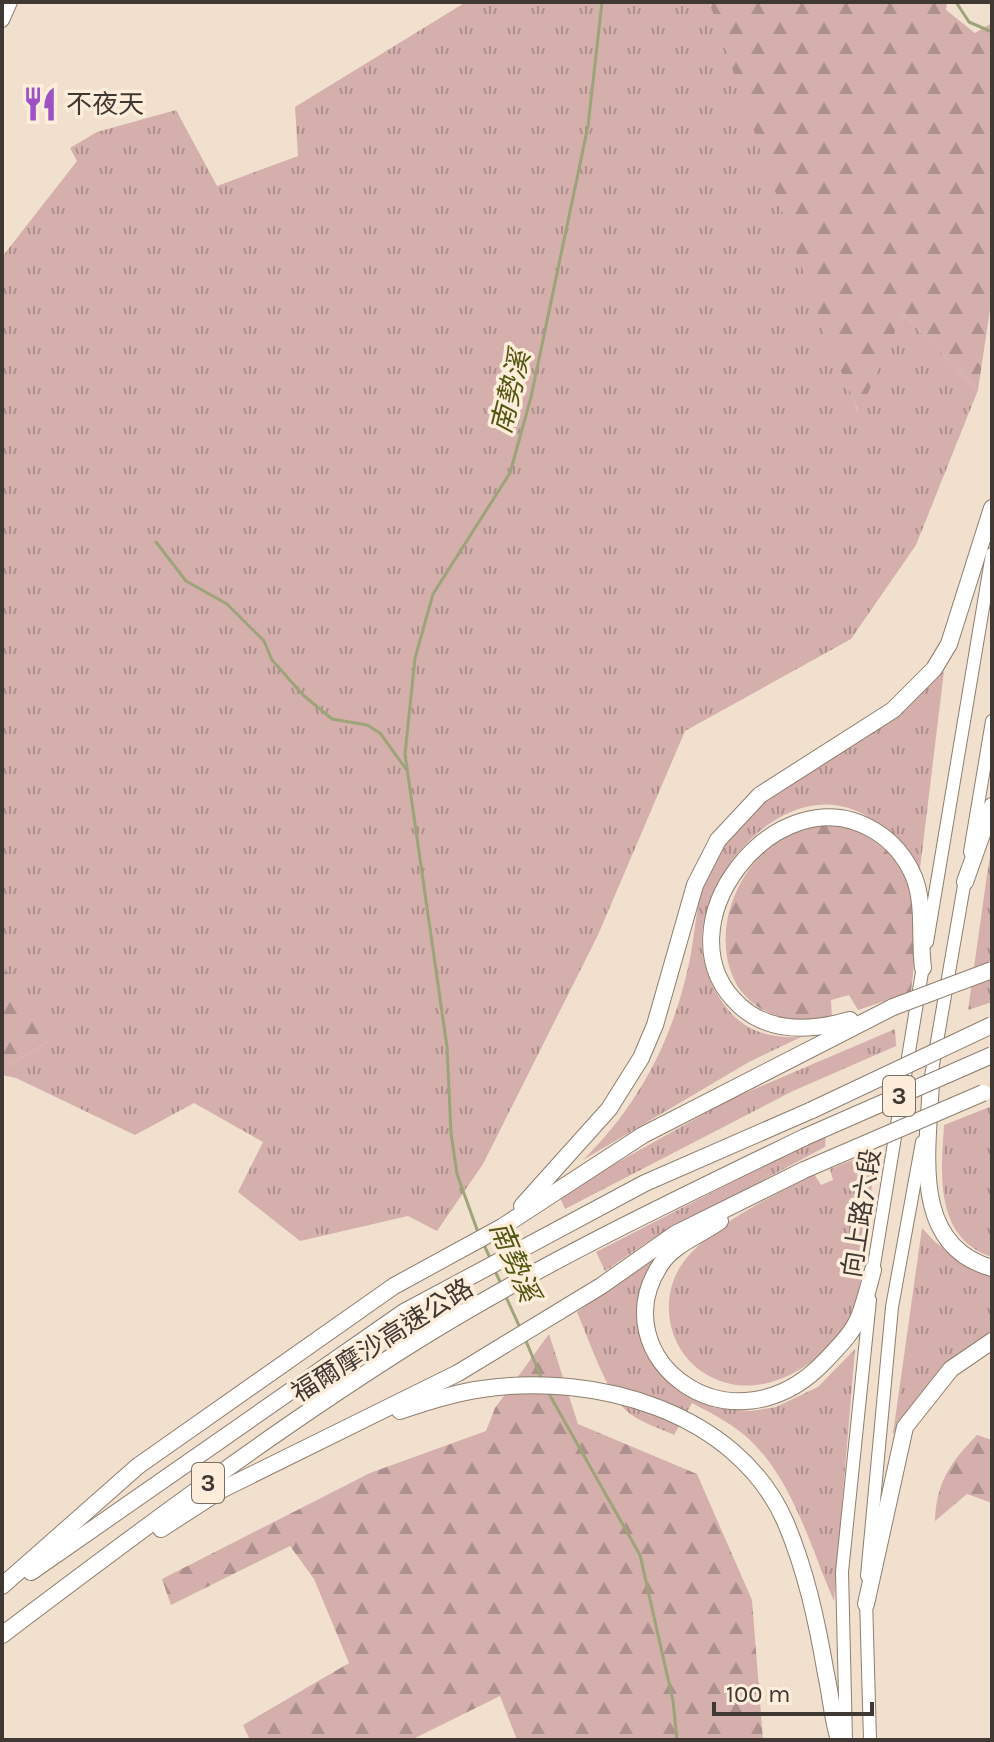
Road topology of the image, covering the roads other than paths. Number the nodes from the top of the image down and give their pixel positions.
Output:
1 (10, 2) edge
2 (2, 20) edge
3 (992, 508) edge
4 (992, 554) edge
5 (992, 721) edge
6 (992, 806) edge
7 (965, 882) junction
8 (923, 968) junction
9 (992, 970) edge
10 (893, 1007) junction
11 (992, 1025) edge
12 (992, 1055) edge
13 (931, 1080) junction
14 (989, 1091) edge
15 (753, 1195) junction
16 (502, 1227) junction
17 (992, 1268) edge
18 (873, 1270) junction
19 (992, 1341) edge
20 (302, 1450) junction
21 (2, 1586) edge
22 (2, 1593) edge
23 (866, 1604) junction
24 (2, 1635) edge
25 (839, 1740) edge
26 (846, 1740) edge
27 (870, 1740) edge

1 - 2 main road
3 - 16 highway
4 - 8 main road, 向上路六段
5 - 7 main road, 向上路六段
6 - 7 highway
7 - 13 main road, 向上路六段
8 - 10 highway
8 - 18 main road, 向上路六段
9 - 10 highway, bridge
10 - 16 highway
11 - 22 highway, 福爾摩沙高速公路 / 3, bridge
12 - 24 highway, 福爾摩沙高速公路 / 3, bridge
13 - 17 highway
13 - 23 main road, 向上路六段
14 - 15 highway, bridge
15 - 18 highway
15 - 20 highway
16 - 21 highway
18 - 26 main road, 向上路六段
19 - 23 highway
20 - 24 highway
20 - 25 highway
23 - 27 main road, 向上路六段

